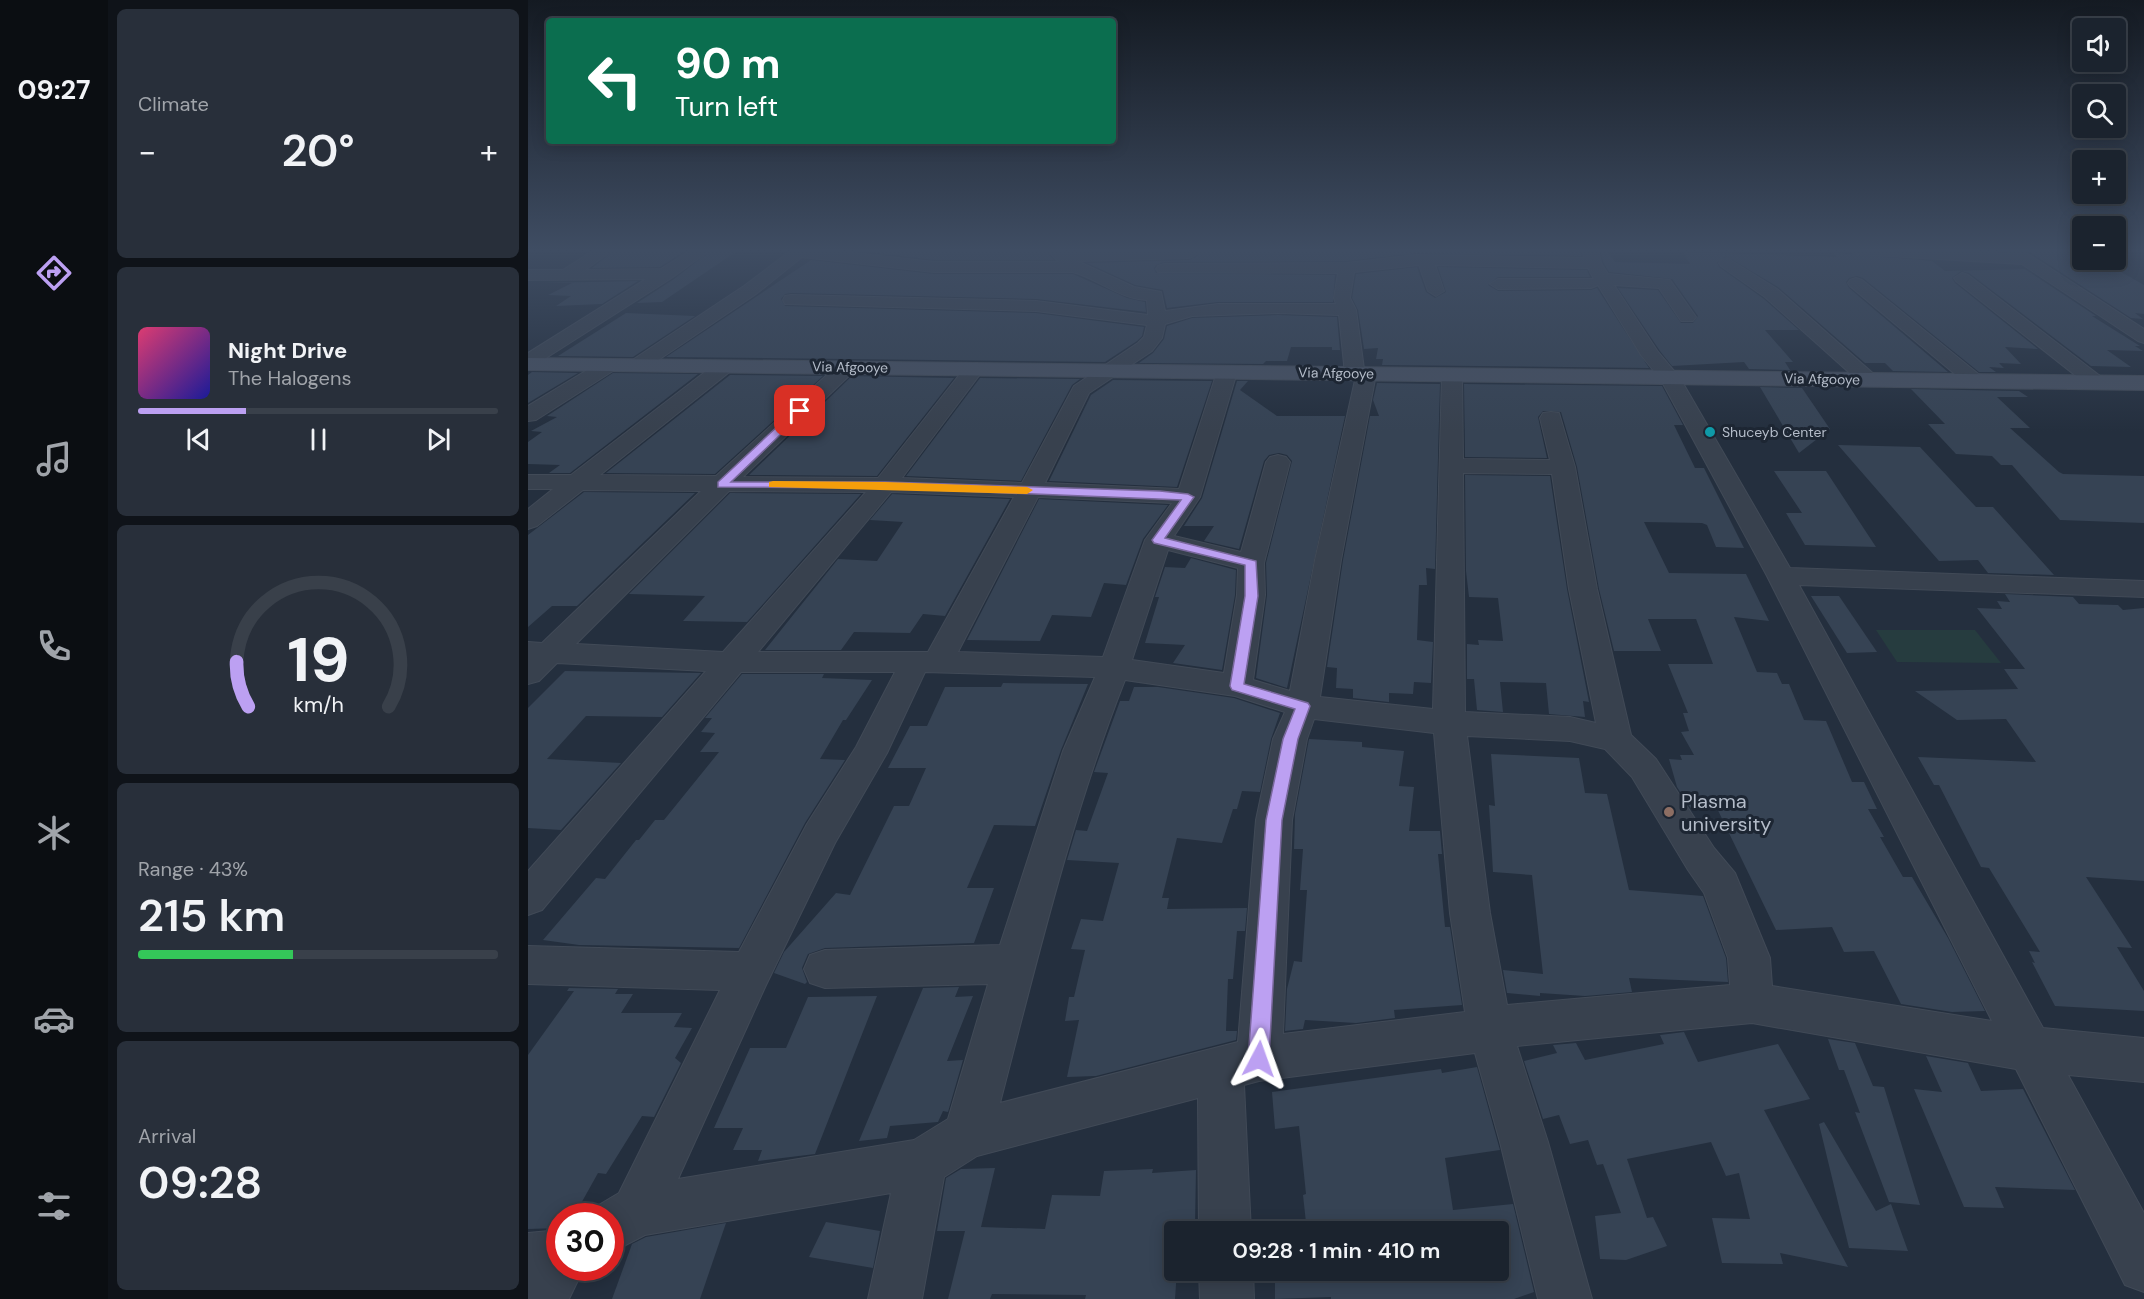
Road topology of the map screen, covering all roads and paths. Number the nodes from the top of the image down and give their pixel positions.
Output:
1 (611, 310) edge
2 (721, 310) edge
3 (1065, 310) edge
4 (1156, 310) edge
5 (1232, 310) edge
6 (1338, 310) edge
7 (1347, 310) joint
8 (1622, 310) edge
9 (1682, 310) edge
10 (1790, 310) edge
11 (1887, 310) edge
12 (2003, 310) edge
13 (2102, 310) edge
14 (1687, 317) dead end
15 (1157, 321) junction
16 (2144, 337) edge
17 (528, 362) edge
18 (609, 364) junction
19 (638, 365) junction
20 (725, 366) junction
21 (847, 368) junction
22 (974, 369) junction
23 (1109, 371) junction
24 (1227, 372) junction
25 (1361, 374) junction
26 (1452, 375) junction
27 (1670, 378) junction
28 (1869, 380) junction
29 (1975, 381) junction
30 (2097, 383) junction
31 (2144, 383) edge
32 (528, 415) edge
33 (1551, 418) dead end
34 (1278, 462) dead end
35 (1452, 466) junction
36 (1563, 468) junction
37 (528, 482) edge
38 (575, 483) junction
39 (721, 485) junction
40 (885, 485) junction
41 (1030, 490) junction
42 (1188, 497) junction
43 (528, 521) edge
44 (1158, 540) junction
45 (1251, 563) junction
46 (1781, 576) junction
47 (2144, 589) edge
48 (539, 652) edge
49 (730, 662) junction
50 (927, 662) junction
51 (1113, 668) junction
52 (528, 674) edge
53 (1237, 686) junction
54 (1303, 706) junction
55 (1449, 723) junction
56 (1616, 740) junction
57 (528, 898) edge
58 (1015, 964) junction
59 (528, 965) edge
60 (825, 969) dead end
61 (751, 971) junction
62 (1752, 1003) junction
63 (1490, 1030) junction
64 (2029, 1049) junction
65 (2144, 1060) edge
66 (1240, 1064) junction
67 (967, 1136) junction
68 (922, 1163) junction
69 (624, 1219) edge
70 (1226, 1221) edge
71 (546, 1257) edge
72 (528, 1259) edge
73 (2144, 1266) edge
74 (550, 1281) edge
75 (1226, 1281) edge
76 (540, 1299) edge
77 (895, 1299) edge
78 (1227, 1299) edge
79 (1565, 1299) edge

1 - 17 street
2 - 19 street
3 - 15 street
4 - 15 street
5 - 15 street
6 - 7 street
7 - 25 street
8 - 27 street
9 - 14 street
10 - 28 street
11 - 29 street
12 - 30 street
13 - 16 street
15 - 23 street
17 - 18 main road, Via Afgooye
18 - 19 main road, Via Afgooye
18 - 32 street
19 - 20 main road, Via Afgooye
20 - 21 main road, Via Afgooye
20 - 38 street
21 - 22 main road, Via Afgooye
21 - 39 street
22 - 23 main road, Via Afgooye
22 - 40 street
23 - 24 main road, Via Afgooye
23 - 41 street
24 - 25 main road, Via Afgooye
24 - 42 street
25 - 26 main road, Via Afgooye
25 - 54 street
26 - 27 main road, Via Afgooye
26 - 35 street
27 - 28 main road, Via Afgooye
27 - 46 street
28 - 29 main road, Via Afgooye
29 - 30 main road, Via Afgooye
30 - 31 main road, Via Afgooye
33 - 36 street
34 - 45 street
35 - 36 street
35 - 55 street
36 - 56 street
37 - 38 street
38 - 39 street
38 - 43 street
39 - 40 street
39 - 48 street
40 - 41 street
40 - 49 street
41 - 42 street
41 - 50 street
42 - 44 street
44 - 45 street
44 - 51 street
45 - 53 street
46 - 47 street
46 - 64 street
48 - 49 street
48 - 52 street
49 - 50 street
49 - 57 street
50 - 51 street
50 - 61 street
51 - 53 street
51 - 58 street
53 - 54 street
54 - 55 street
54 - 66 street
55 - 56 street
55 - 63 street
56 - 62 street
58 - 60 street
58 - 67 street
59 - 61 street
61 - 69 street
62 - 63 street
62 - 64 street
63 - 66 street
63 - 79 street
64 - 65 street
64 - 73 street
66 - 67 street
66 - 70 street
67 - 68 street
68 - 69 street
68 - 77 street
71 - 72 street
74 - 76 street
75 - 78 street

